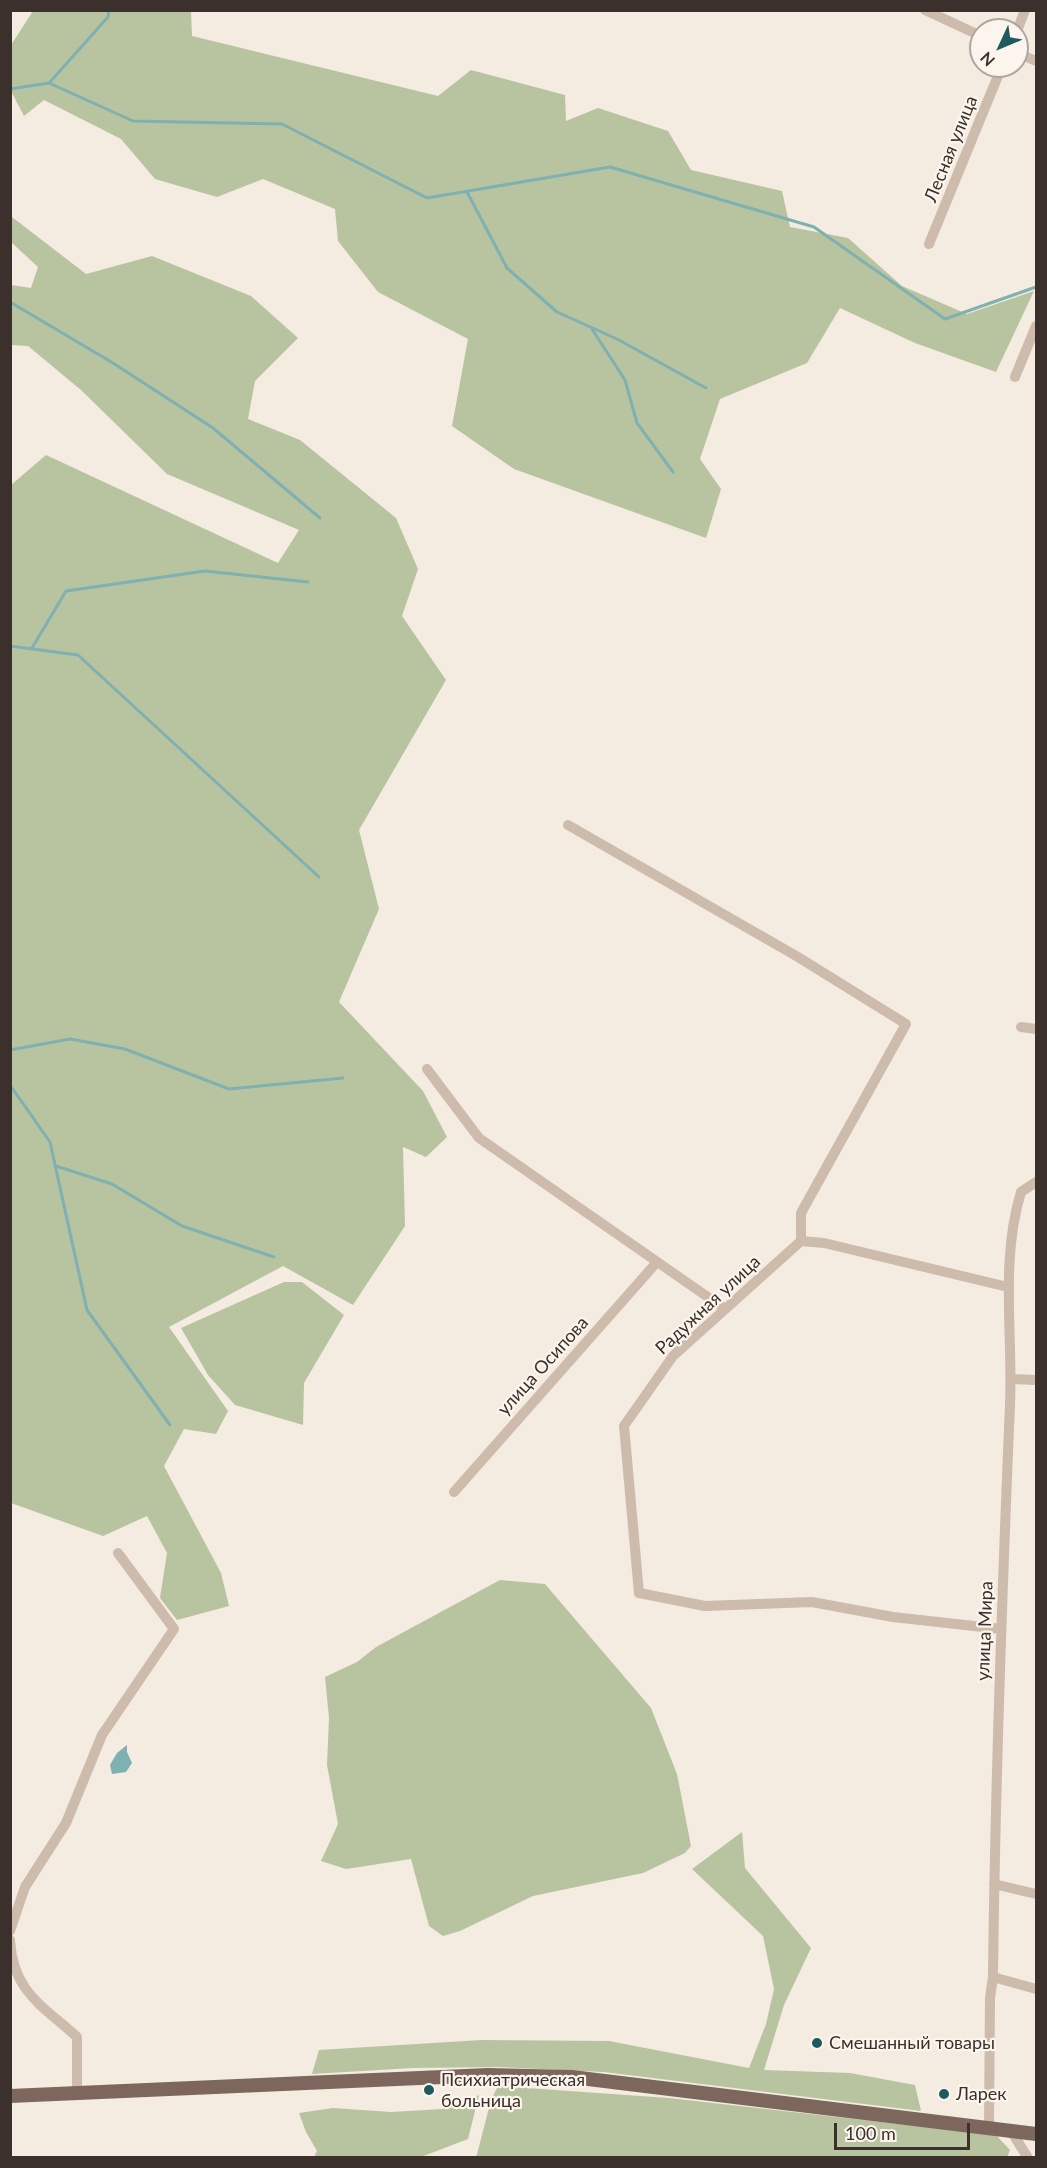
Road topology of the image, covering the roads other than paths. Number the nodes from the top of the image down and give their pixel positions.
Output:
1 (925, 10) edge
2 (969, 30) edge
3 (997, 78) edge
4 (929, 244) dead end
5 (1036, 326) edge
6 (1015, 377) dead end
7 (568, 825) dead end
8 (1021, 1027) dead end
9 (1036, 1029) edge
10 (427, 1069) dead end
11 (1036, 1182) edge
12 (801, 1241) junction
13 (657, 1262) junction
14 (1008, 1287) junction
15 (725, 1309) junction
16 (1011, 1379) junction
17 (1036, 1380) edge
18 (454, 1492) dead end
19 (118, 1553) dead end
20 (1001, 1629) junction
21 (994, 1884) junction
22 (1036, 1894) edge
23 (10, 1931) edge
24 (10, 1940) edge
25 (993, 1977) junction
26 (1036, 1989) edge
27 (77, 2093) junction
28 (10, 2096) edge
29 (989, 2127) junction
30 (1011, 2131) junction
31 (1036, 2134) edge
32 (1028, 2157) edge

1 - 2 street
3 - 4 street, Лесная улица
5 - 6 street
7 - 12 street
8 - 9 street
10 - 13 street
11 - 14 street, улица Мира
12 - 14 street
12 - 15 street, Радужная улица
13 - 15 street
13 - 18 street, улица Осипова
14 - 16 street, улица Мира
15 - 20 street, Радужная улица
16 - 17 street
16 - 20 street, улица Мира
19 - 23 street
20 - 21 street, улица Мира
21 - 22 street
21 - 25 street, улица Мира
24 - 27 street
25 - 26 street
25 - 29 street, улица Мира
27 - 28 main road
27 - 29 main road
29 - 30 main road
30 - 31 main road
30 - 32 street

